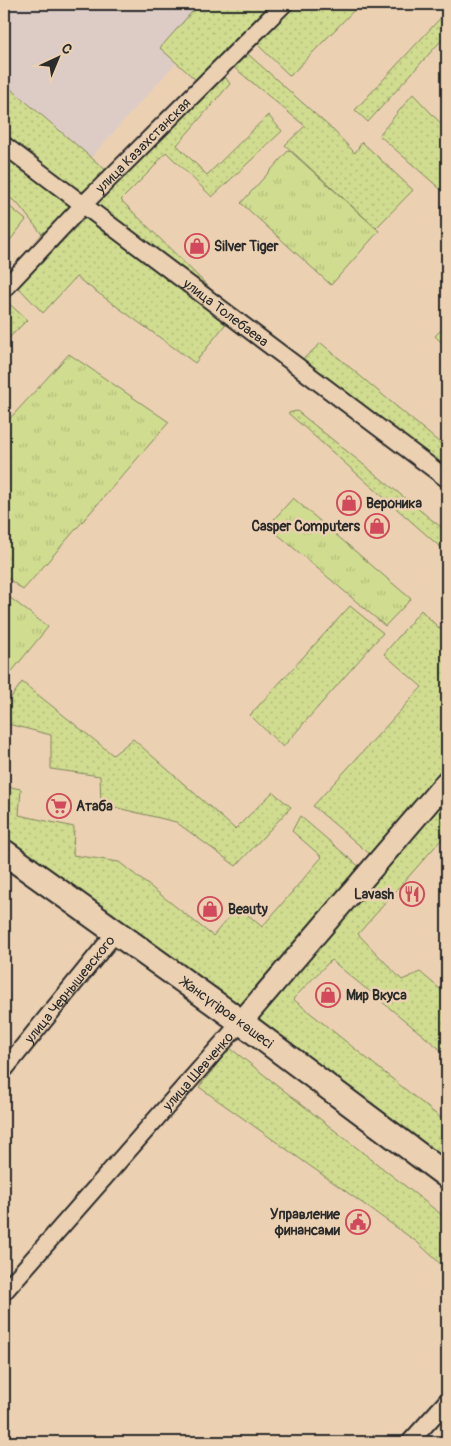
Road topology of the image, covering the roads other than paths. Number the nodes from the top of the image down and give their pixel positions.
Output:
1 (284, 4) edge
2 (4, 145) edge
3 (82, 205) junction
4 (4, 289) edge
5 (447, 479) edge
6 (447, 781) edge
7 (4, 852) edge
8 (116, 932) junction
9 (241, 1022) junction
10 (4, 1070) edge
11 (447, 1176) edge
12 (4, 1292) edge
13 (447, 1401) edge
14 (410, 1442) edge

1 - 3 street, улица Казахстанская
2 - 3 street, улица Толебаева
3 - 4 street, улица Казахстанская
3 - 5 street, улица Толебаева
6 - 9 street, улица Шевченко
7 - 8 main road, Жансүгіров көшесі
8 - 9 main road, Жансүгіров көшесі
8 - 10 street, улица Чернышевского
9 - 11 main road, Жансүгіров көшесі
9 - 12 street, улица Шевченко
13 - 14 street

